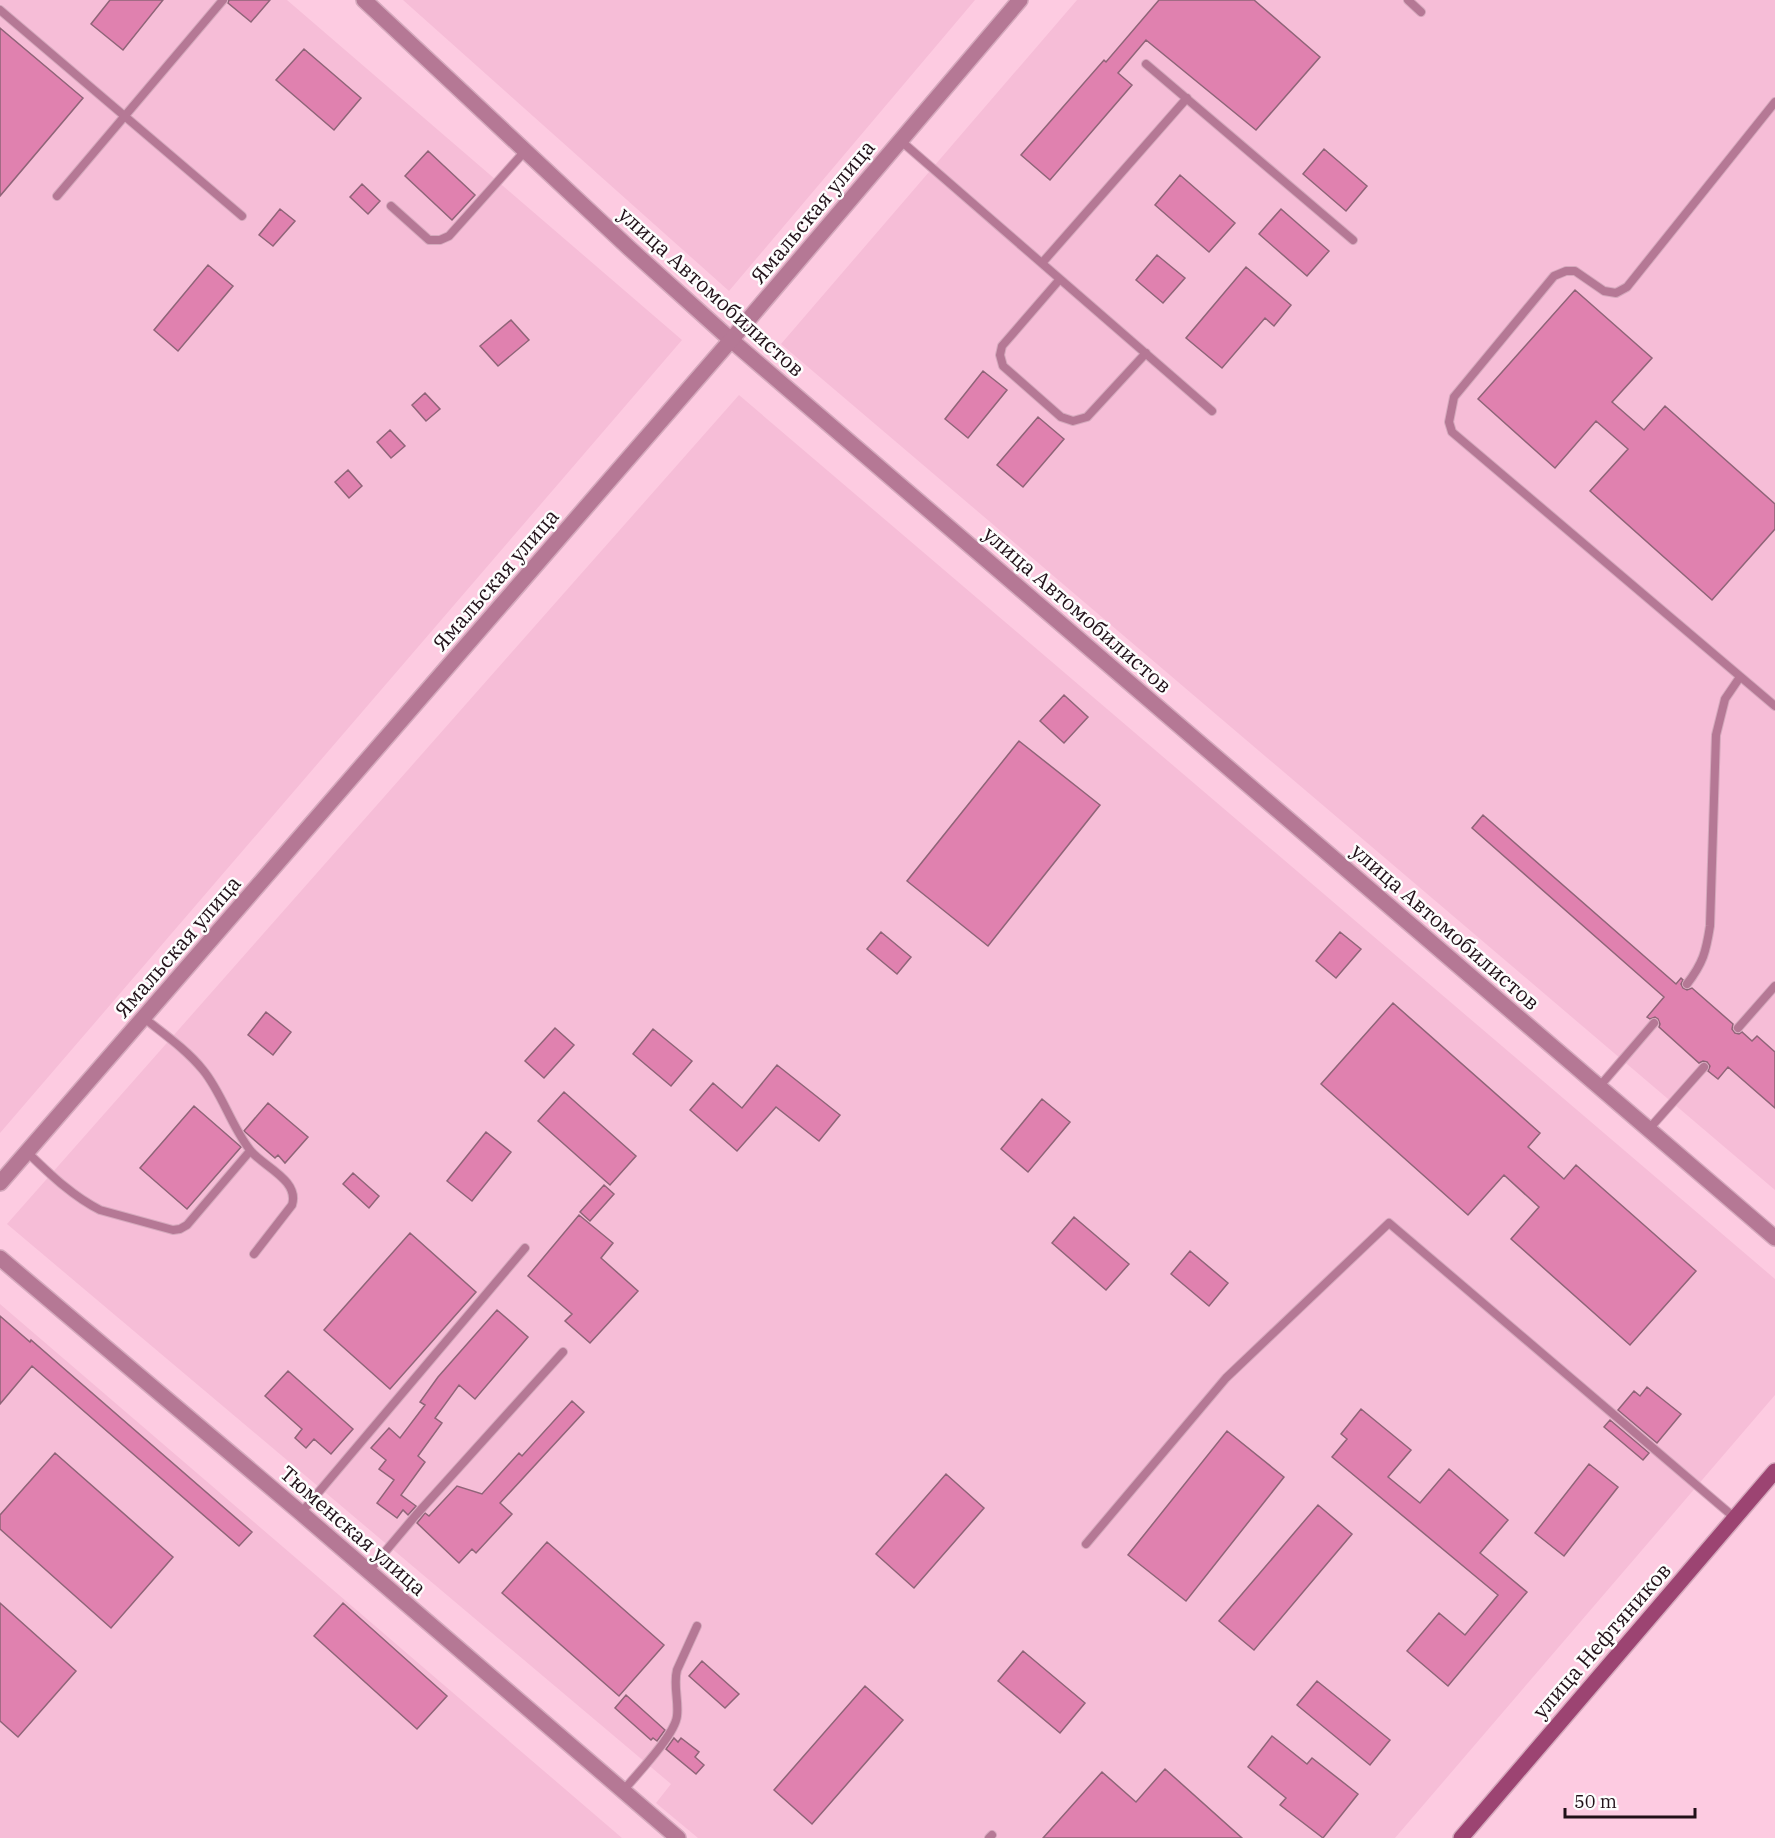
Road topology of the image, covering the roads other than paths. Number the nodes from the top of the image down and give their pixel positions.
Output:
1 (224, 0) edge
2 (364, 0) edge
3 (1020, 0) edge
4 (1408, 0) edge
5 (0, 10) edge
6 (1421, 12) dead end
7 (1146, 64) dead end
8 (1187, 98) junction
9 (1775, 102) edge
10 (125, 116) junction
11 (901, 141) junction
12 (525, 151) junction
13 (57, 196) dead end
14 (391, 206) dead end
15 (242, 216) dead end
16 (1353, 240) dead end
17 (1042, 263) junction
18 (1060, 279) junction
19 (731, 340) junction
20 (1146, 353) junction
21 (1212, 411) dead end
22 (1740, 677) junction
23 (1775, 706) edge
24 (1688, 984) dead end
25 (1775, 986) edge
26 (144, 1018) junction
27 (1654, 1023) dead end
28 (1738, 1028) dead end
29 (1704, 1067) dead end
30 (1599, 1087) junction
31 (1649, 1130) junction
32 (250, 1151) junction
33 (27, 1152) junction
34 (0, 1184) edge
35 (1775, 1238) edge
36 (525, 1248) dead end
37 (254, 1254) dead end
38 (0, 1258) edge
39 (563, 1352) dead end
40 (1775, 1471) edge
41 (301, 1513) junction
42 (1735, 1518) junction
43 (1086, 1544) dead end
44 (368, 1572) junction
45 (697, 1626) dead end
46 (623, 1791) junction
47 (678, 1838) edge
48 (1461, 1838) edge

1 - 10 lane
2 - 12 street, улица Автомобилистов
3 - 11 street, Ямальская улица
4 - 6 lane
5 - 10 lane
7 - 8 lane
8 - 16 lane
8 - 17 lane
9 - 22 lane
10 - 13 lane
10 - 15 lane
11 - 17 lane
11 - 19 street, Ямальская улица
12 - 14 lane
12 - 19 street, улица Автомобилистов
17 - 18 lane
18 - 20 lane
18 - 20 lane
19 - 26 street, Ямальская улица
19 - 30 street, улица Автомобилистов
20 - 21 lane
22 - 23 lane
22 - 24 lane
25 - 28 lane
26 - 32 lane
26 - 33 street, Ямальская улица
27 - 30 lane
29 - 31 lane
30 - 31 street, улица Автомобилистов
31 - 35 street, улица Автомобилистов
32 - 33 lane
32 - 37 lane
33 - 34 street, Ямальская улица
36 - 41 lane
38 - 41 street, Тюменская улица
39 - 44 lane
40 - 42 main road, улица Нефтяников
41 - 44 street, Тюменская улица
42 - 43 lane
42 - 48 main road, улица Нефтяников
44 - 46 street, Тюменская улица
45 - 46 lane
46 - 47 street, Тюменская улица

